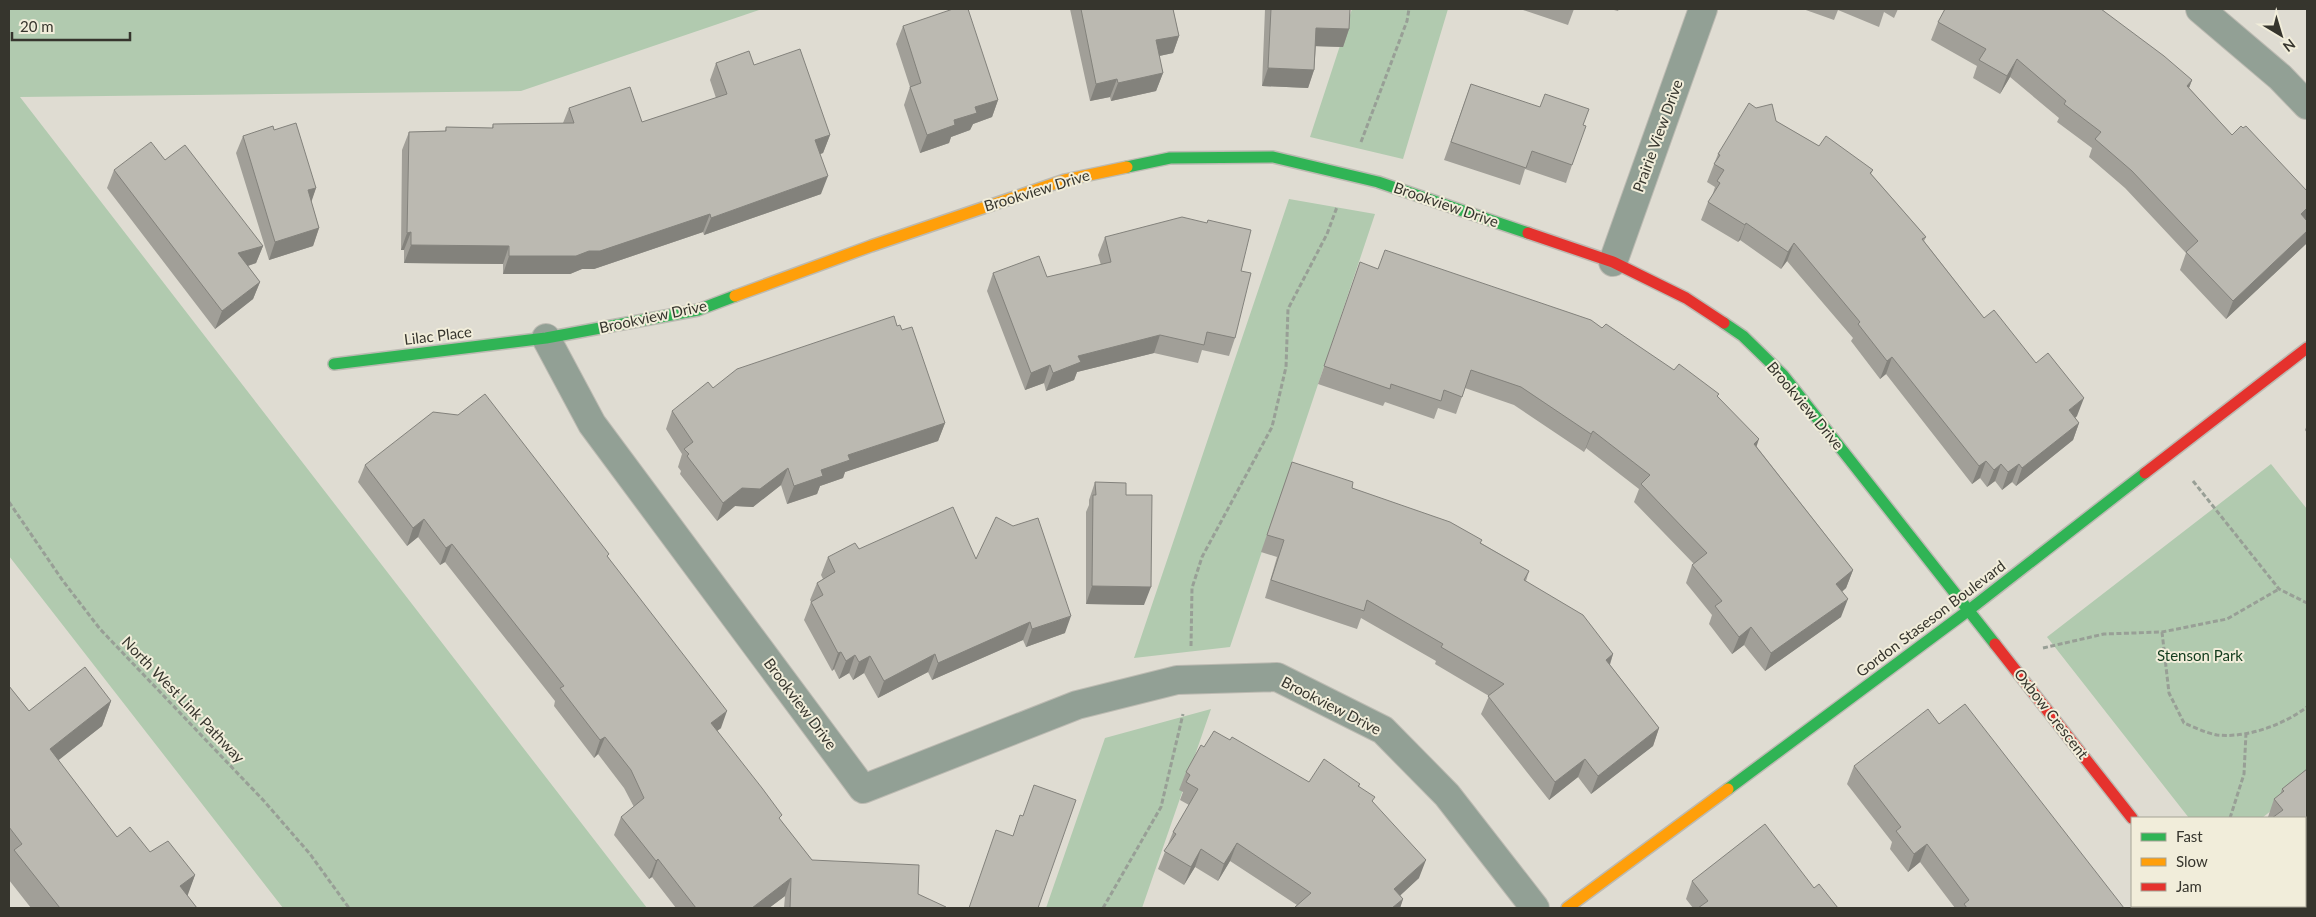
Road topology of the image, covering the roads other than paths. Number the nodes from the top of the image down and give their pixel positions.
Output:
1 (1703, 9) edge
2 (2200, 9) edge
3 (2307, 105) edge
4 (1613, 262) junction
5 (546, 338) junction
6 (2307, 348) edge
7 (334, 364) dead end
8 (1969, 610) junction
9 (2131, 817) edge
10 (1535, 908) edge
11 (1567, 908) edge

1 - 4 street, Prairie View Drive
2 - 3 street
4 - 5 street, Brookview Drive
4 - 8 street, Brookview Drive
5 - 7 street, Lilac Place
5 - 10 street, Brookview Drive
6 - 8 street, Gordon Staseson Boulevard
8 - 9 street, Oxbow Crescent
8 - 11 street, Gordon Staseson Boulevard

